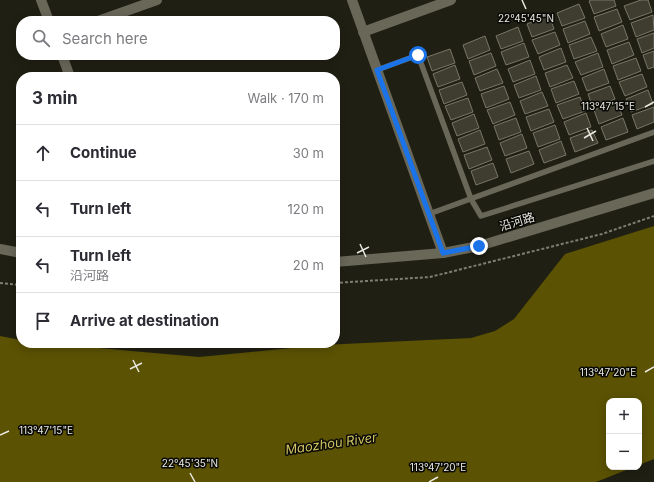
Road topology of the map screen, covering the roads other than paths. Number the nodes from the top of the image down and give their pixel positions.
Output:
1 (41, 0) edge
2 (157, 0) edge
3 (352, 0) edge
4 (450, 0) edge
5 (47, 16) edge
6 (112, 16) edge
7 (363, 32) junction
8 (64, 60) edge
9 (377, 70) junction
10 (68, 72) edge
11 (654, 132) edge
12 (654, 161) edge
13 (654, 193) edge
14 (471, 199) junction
15 (429, 214) junction
16 (0, 249) edge
17 (16, 251) edge
18 (443, 253) junction
19 (340, 262) edge

1 - 5 street
2 - 6 street
3 - 7 street
4 - 7 street
7 - 9 street
8 - 10 street
9 - 14 lane
9 - 15 street
11 - 14 lane
12 - 14 lane
13 - 18 street, 沿河路
14 - 15 lane
15 - 18 street
16 - 17 street
18 - 19 street, 沿河路

